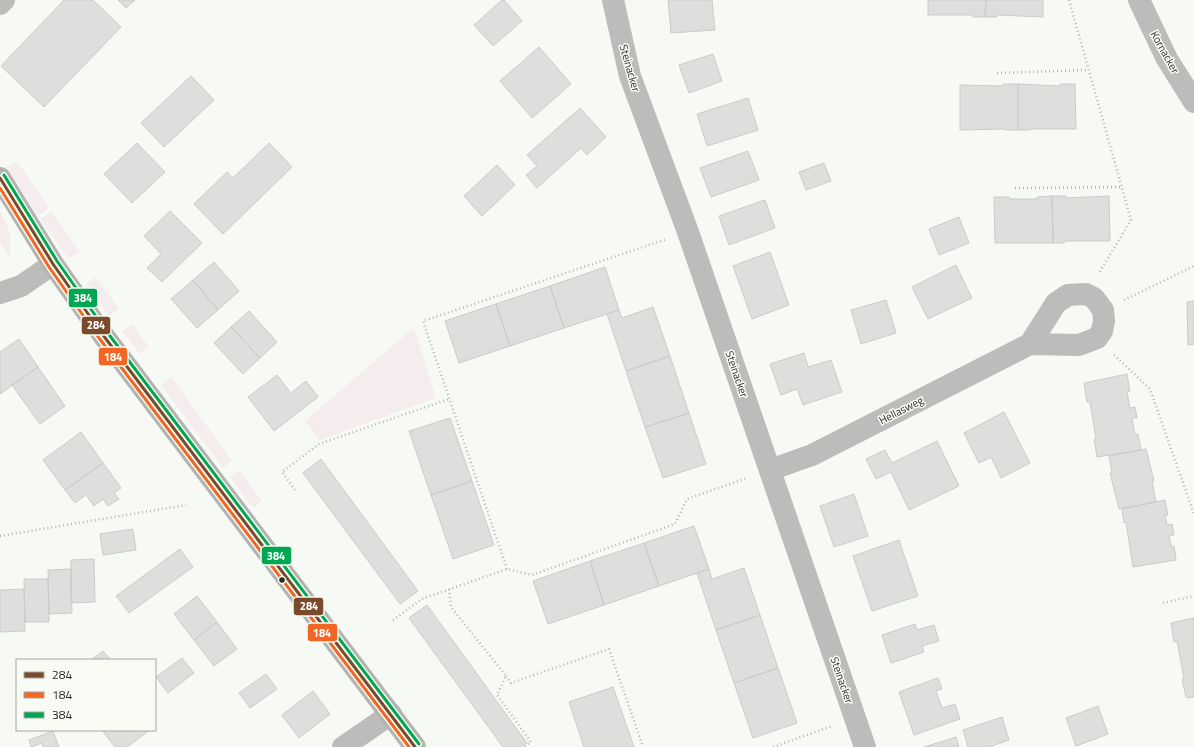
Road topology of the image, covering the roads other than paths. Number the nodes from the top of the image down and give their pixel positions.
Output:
1 (4, 0) edge
2 (613, 0) edge
3 (1140, 0) edge
4 (0, 4) edge
5 (1194, 102) edge
6 (0, 178) edge
7 (53, 264) junction
8 (0, 293) edge
9 (1030, 344) junction
10 (770, 470) junction
11 (391, 714) junction
12 (343, 747) edge
13 (415, 747) edge
14 (865, 747) edge

1 - 4 street
2 - 10 street, Steinacker
3 - 5 street, Kornacker
6 - 7 main road
7 - 8 street
7 - 11 main road
9 - 9 street, Hellasweg
9 - 10 street, Hellasweg
10 - 14 street, Steinacker
11 - 12 street
11 - 13 main road

